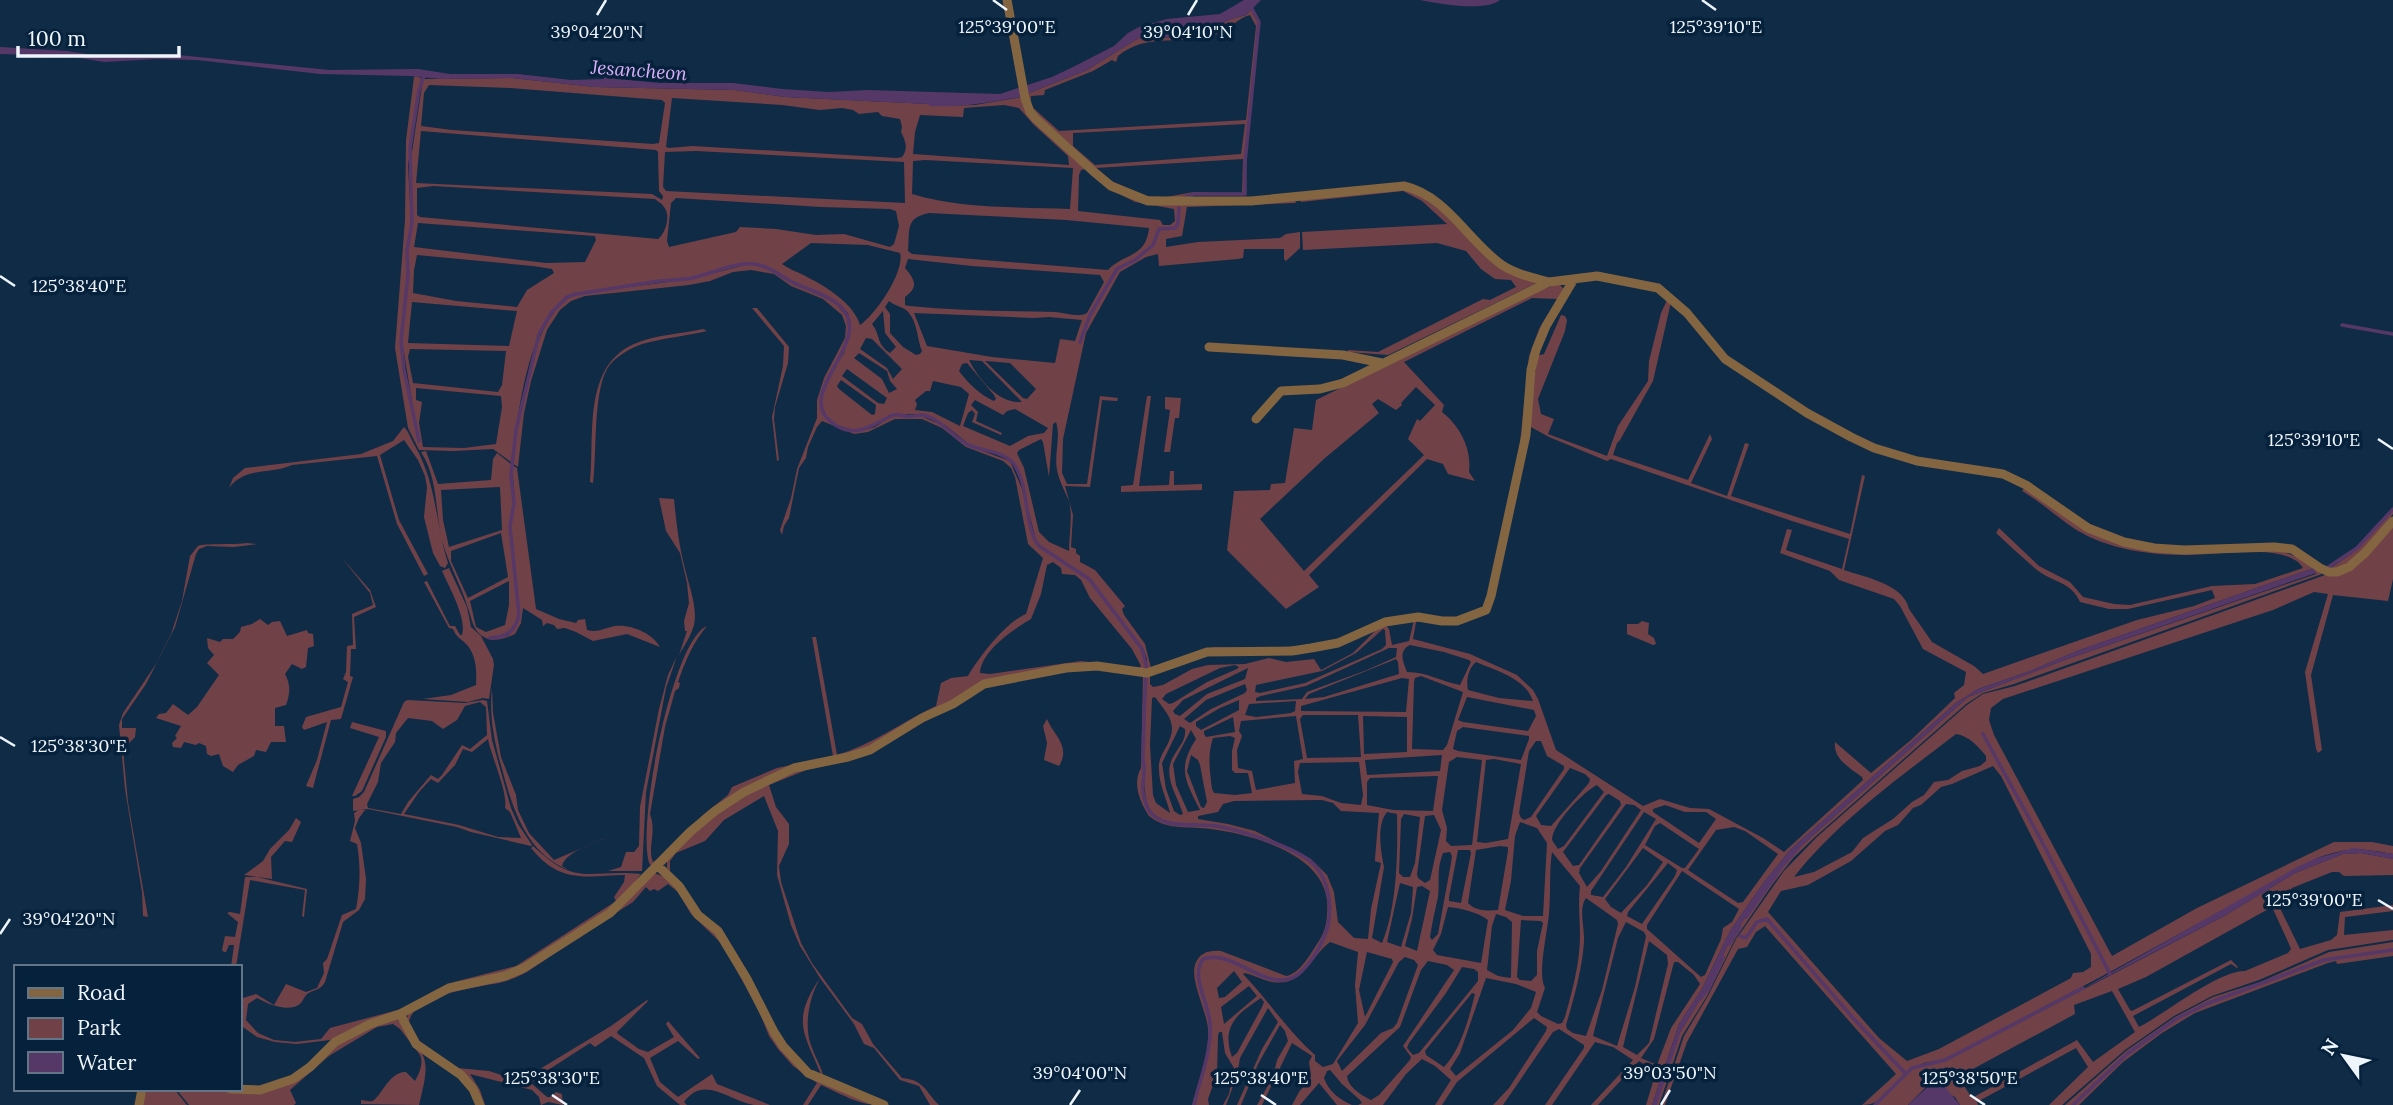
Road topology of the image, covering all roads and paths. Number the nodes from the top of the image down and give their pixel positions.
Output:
1 (1007, 0) edge
2 (1574, 279) junction
3 (1549, 282) junction
4 (1209, 348) dead end
5 (1382, 363) junction
6 (1256, 419) dead end
7 (2393, 521) edge
8 (657, 865) junction
9 (400, 1014) junction
10 (242, 1089) edge
11 (480, 1105) edge
12 (884, 1105) edge

1 - 3 street
2 - 3 street
2 - 7 street
2 - 8 street
3 - 5 street
4 - 5 street
5 - 6 street
8 - 9 street
8 - 12 street
9 - 10 street
9 - 11 street

